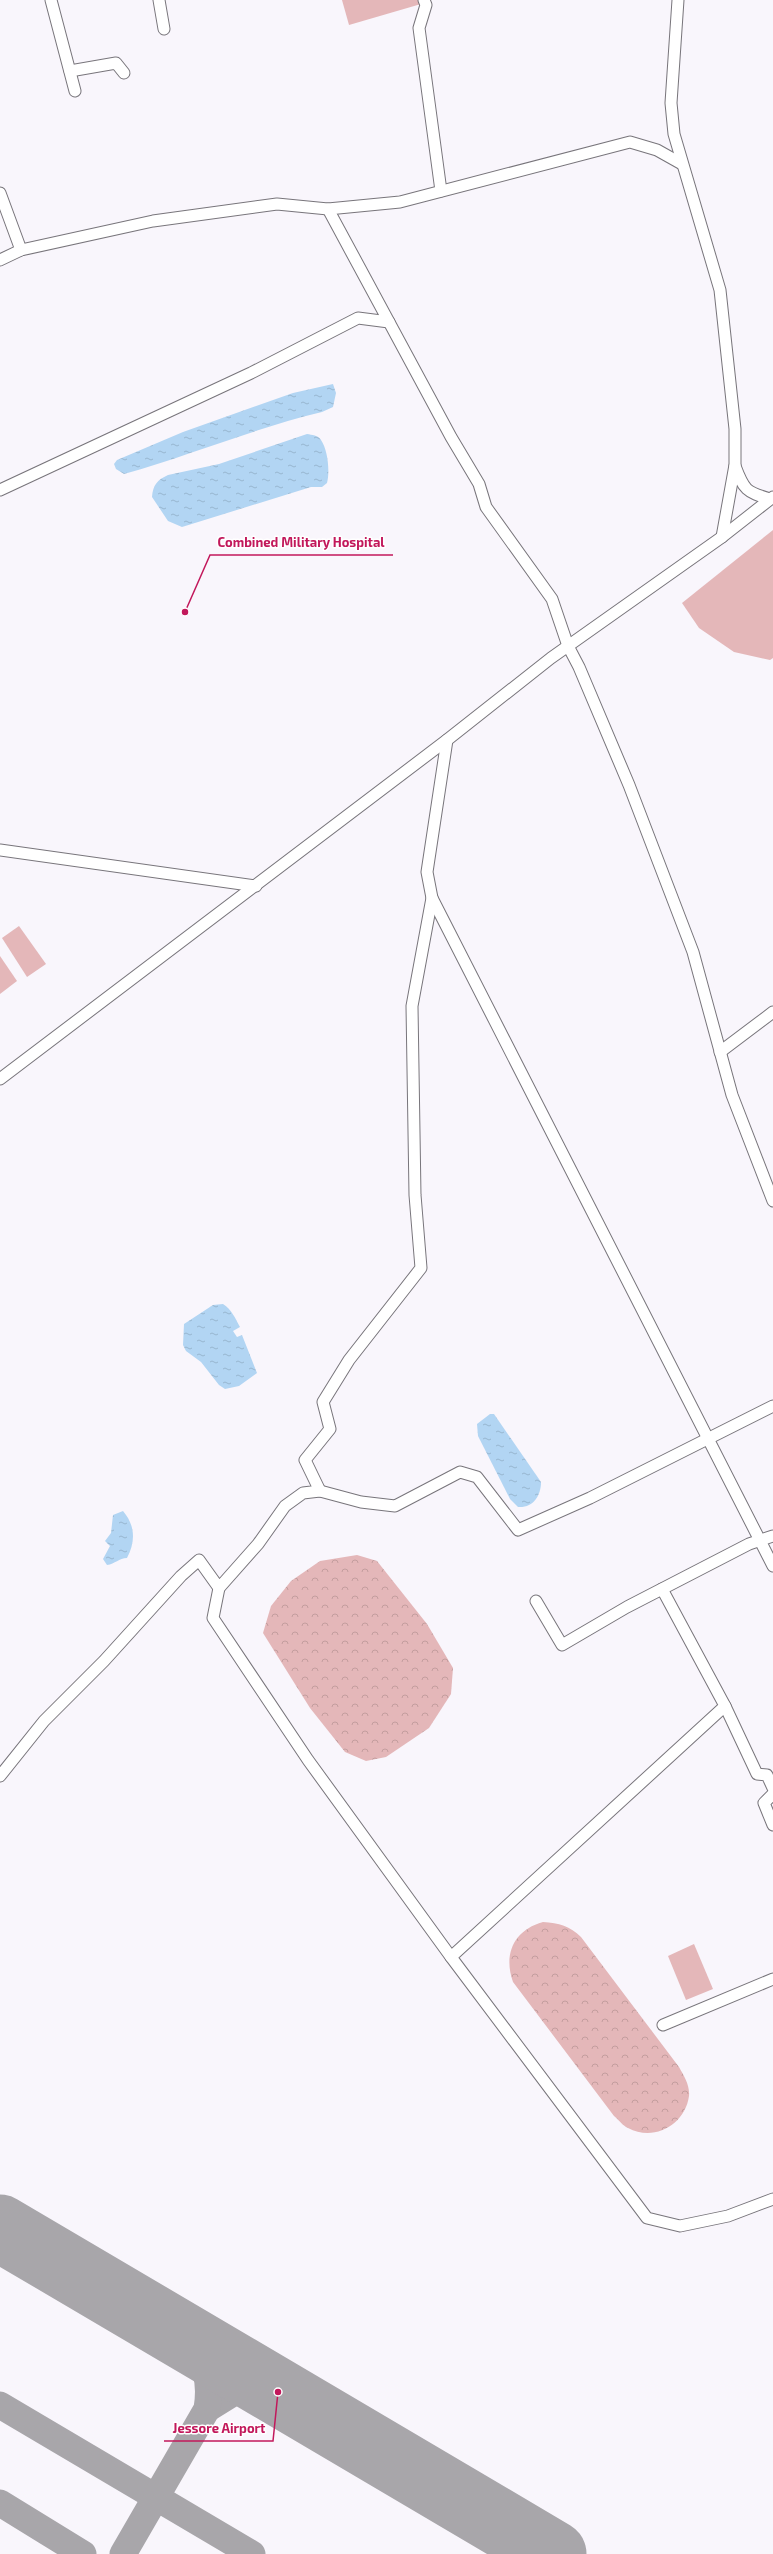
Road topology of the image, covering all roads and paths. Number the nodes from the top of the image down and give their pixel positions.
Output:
1 (51, 0) edge
2 (159, 0) edge
3 (424, 0) edge
4 (678, 0) edge
5 (164, 29) dead end
6 (70, 71) junction
7 (124, 73) dead end
8 (75, 90) dead end
9 (682, 164) junction
10 (441, 191) junction
11 (0, 193) edge
12 (328, 209) junction
13 (21, 250) junction
14 (0, 260) edge
15 (389, 322) junction
16 (735, 465) junction
17 (0, 490) edge
18 (772, 498) edge
19 (722, 537) junction
20 (568, 646) junction
21 (447, 740) junction
22 (0, 850) edge
23 (256, 886) junction
24 (432, 898) junction
25 (773, 1012) edge
26 (720, 1052) junction
27 (0, 1079) edge
28 (773, 1201) edge
29 (773, 1406) edge
30 (708, 1438) junction
31 (320, 1492) junction
32 (773, 1536) edge
33 (773, 1566) edge
34 (219, 1588) junction
35 (662, 1589) junction
36 (536, 1601) dead end
37 (724, 1706) junction
38 (0, 1776) edge
39 (773, 1788) edge
40 (773, 1794) edge
41 (773, 1825) edge
42 (451, 1957) junction
43 (773, 1979) edge
44 (663, 2025) dead end
45 (773, 2199) edge

1 - 6 street
2 - 5 street
3 - 10 street
4 - 9 street
6 - 7 street
6 - 8 street
9 - 10 street
9 - 16 street
10 - 12 street
11 - 13 street
12 - 13 street
12 - 15 street
13 - 14 street
15 - 17 street
15 - 20 street
16 - 18 street
16 - 19 street
18 - 19 street
19 - 20 street
20 - 21 street
20 - 26 street
21 - 23 street
21 - 24 street
22 - 23 street
23 - 27 street
24 - 30 street
24 - 31 street
25 - 26 street
26 - 28 street
29 - 30 street
30 - 31 street
30 - 33 street
31 - 34 street
32 - 35 street
34 - 38 street
34 - 42 street
35 - 36 street
35 - 37 street
37 - 39 street
37 - 42 street
40 - 41 street
42 - 45 street
43 - 44 street

